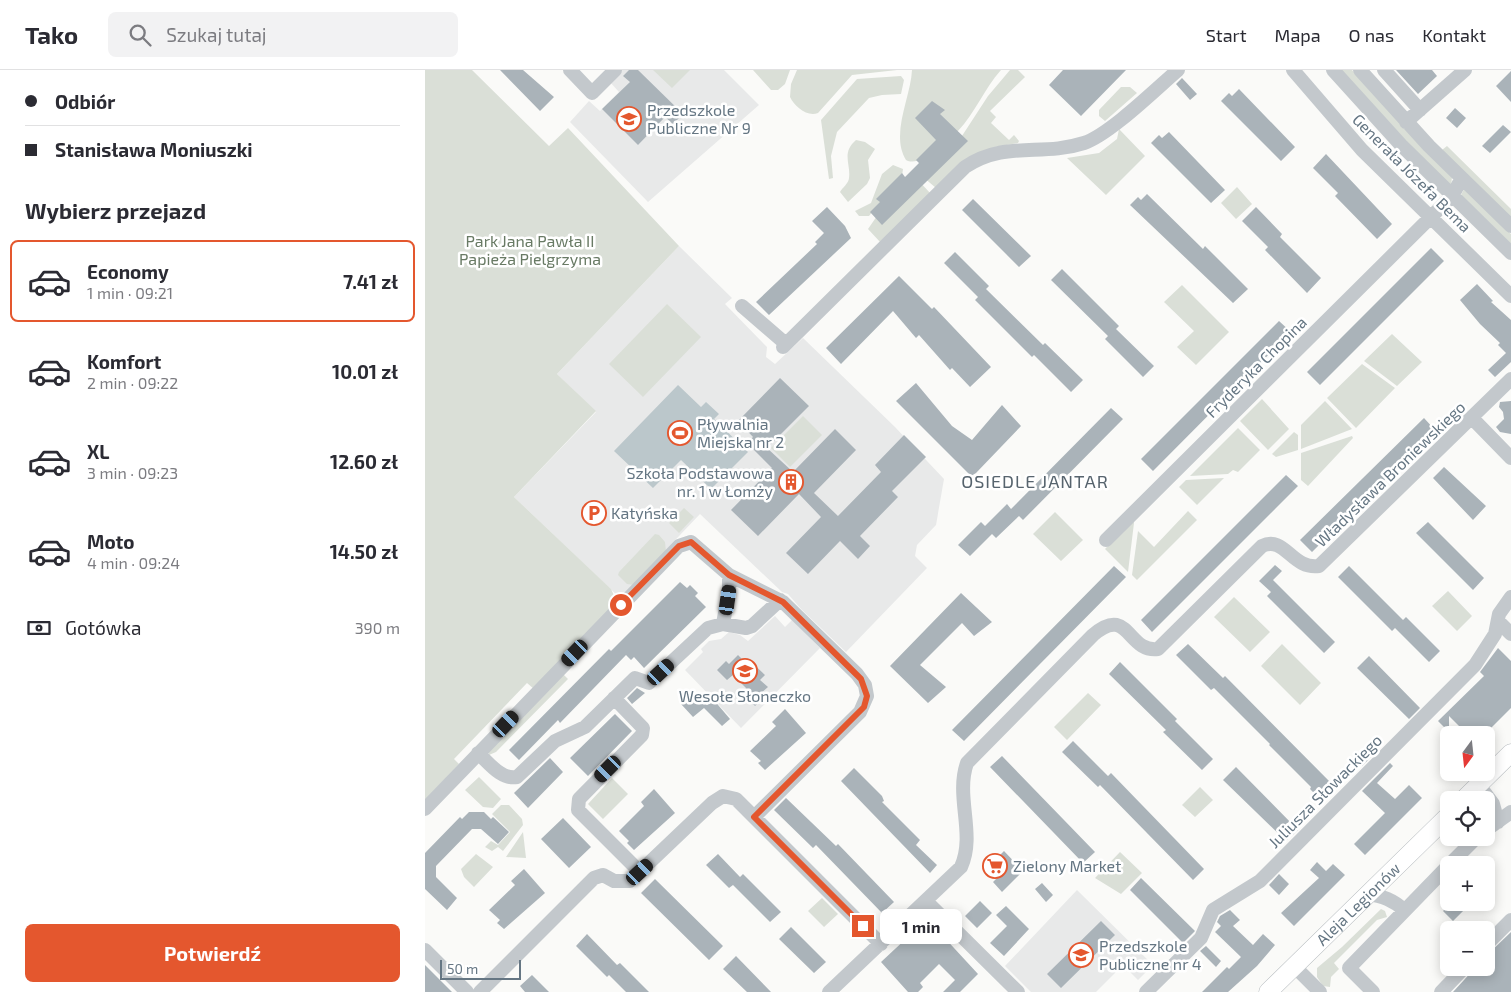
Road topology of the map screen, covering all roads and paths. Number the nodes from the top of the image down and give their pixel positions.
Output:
1 (570, 70) edge
2 (615, 70) edge
3 (1178, 70) edge
4 (1293, 70) edge
5 (1333, 70) edge
6 (1360, 70) edge
7 (1384, 70) edge
8 (1457, 72) edge
9 (1420, 110) junction
10 (1407, 122) junction
11 (1462, 178) junction
12 (1452, 196) junction
13 (1429, 218) junction
14 (1511, 226) edge
15 (1511, 253) edge
16 (1511, 296) edge
17 (742, 306) dead end
18 (1511, 379) edge
19 (1472, 418) junction
20 (1511, 458) edge
21 (1106, 540) dead end
22 (729, 575) junction
23 (1511, 597) edge
24 (780, 600) junction
25 (1499, 622) junction
26 (723, 624) junction
27 (1511, 634) edge
28 (614, 698) junction
29 (478, 753) junction
30 (1511, 753) edge
31 (1479, 785) junction
32 (1473, 791) edge
33 (1483, 791) edge
34 (425, 809) edge
35 (1511, 812) edge
36 (754, 817) junction
37 (1495, 820) edge
38 (1440, 824) edge
39 (1468, 846) edge
40 (1458, 856) edge
41 (640, 872) junction
42 (1440, 873) edge
43 (1388, 875) junction
44 (1367, 894) junction
45 (926, 902) junction
46 (1400, 906) junction
47 (1511, 920) edge
48 (1495, 936) edge
49 (881, 944) junction
50 (425, 950) edge
51 (1294, 966) junction
52 (1457, 976) edge
53 (467, 992) edge
54 (480, 992) edge
55 (829, 992) edge
56 (1018, 992) edge
57 (1146, 992) edge
58 (1268, 992) edge
59 (1318, 992) edge
60 (1373, 992) edge
61 (1441, 992) edge

1 - 2 street
3 - 17 street
4 - 13 street, Generała Józefa Bema
5 - 12 street
6 - 10 street
7 - 9 street
8 - 9 street
9 - 10 street
10 - 11 street
11 - 12 street, Fryderyka Chopina
11 - 14 street
12 - 13 street, Fryderyka Chopina
12 - 15 street
13 - 16 street, Generała Józefa Bema
13 - 21 street, Fryderyka Chopina
18 - 19 street, Władysława Broniewskiego
19 - 20 street
19 - 45 street, Władysława Broniewskiego
22 - 24 street
22 - 26 street
22 - 29 street
23 - 25 street, Juliusza Słowackiego
24 - 26 street
24 - 36 street
25 - 27 street
25 - 57 street, Juliusza Słowackiego
26 - 28 street
28 - 29 street
28 - 41 street
29 - 34 street
30 - 31 main road
31 - 32 main road
31 - 33 street
35 - 37 street
36 - 41 street
36 - 49 street
38 - 43 main road, Aleja Legionów
39 - 40 street
41 - 54 street
42 - 46 street
43 - 44 main road, Aleja Legionów
43 - 46 street
44 - 46 street
44 - 51 main road, Aleja Legionów
45 - 49 street, Władysława Broniewskiego
45 - 56 street
46 - 60 street
47 - 48 street
49 - 55 street, Władysława Broniewskiego
50 - 53 street
51 - 58 main road, Aleja Legionów
51 - 59 street
52 - 61 street

